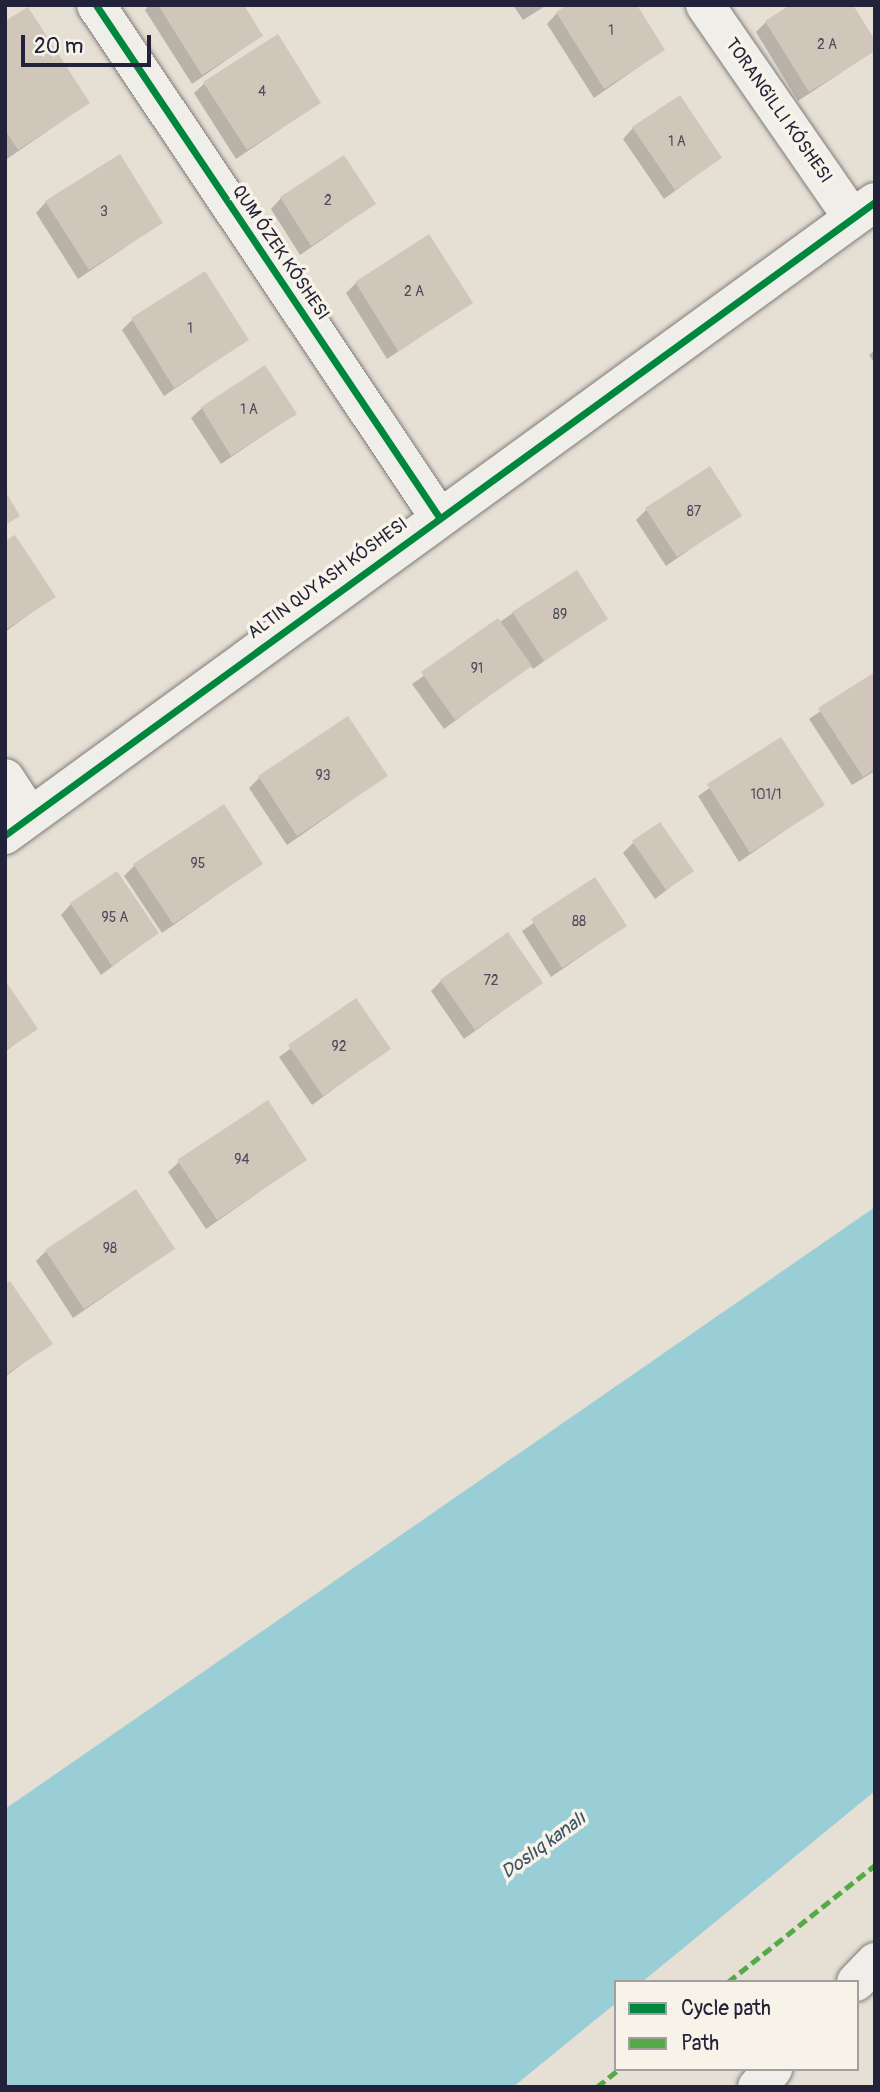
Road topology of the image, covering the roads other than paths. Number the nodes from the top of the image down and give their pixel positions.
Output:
1 (96, 5) edge
2 (705, 5) edge
3 (863, 209) edge
4 (439, 517) junction
5 (5, 778) edge
6 (18, 825) edge
7 (875, 1962) edge
8 (858, 1980) edge
9 (771, 2071) edge
10 (757, 2087) edge

1 - 4 street, QUM ÓZEK KÓSHESI
2 - 3 street
3 - 4 street
4 - 6 street
5 - 6 street
7 - 8 street
9 - 10 street

